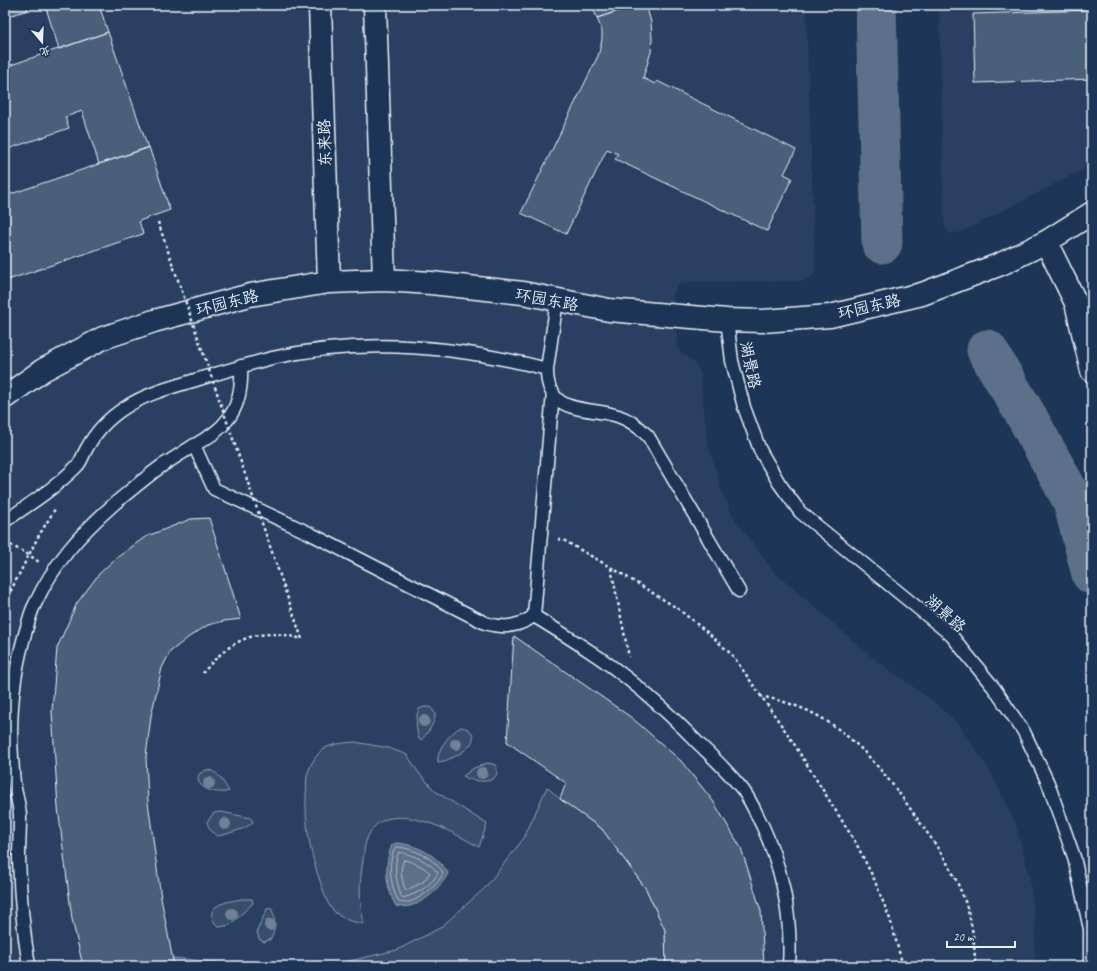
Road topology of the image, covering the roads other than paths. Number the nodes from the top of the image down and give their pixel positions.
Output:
1 (320, 5) edge
2 (374, 5) edge
3 (1092, 213) edge
4 (1046, 242) junction
5 (384, 280) junction
6 (329, 282) junction
7 (557, 300) junction
8 (727, 320) junction
9 (241, 366) junction
10 (547, 369) junction
11 (1092, 371) edge
12 (552, 392) junction
13 (5, 397) edge
14 (194, 445) junction
15 (5, 521) edge
16 (739, 591) dead end
17 (534, 616) junction
18 (29, 966) edge
19 (789, 966) edge
20 (1090, 966) edge

1 - 6 street, 东来路
2 - 5 street
3 - 4 street, 环园东路
4 - 8 street, 环园东路
4 - 11 street
5 - 6 street, 环园东路
5 - 7 street, 环园东路
6 - 13 street, 环园东路
7 - 8 street, 环园东路
7 - 10 lane
8 - 20 lane, 湖景路
9 - 10 lane
9 - 14 lane
9 - 15 lane
10 - 12 lane
12 - 16 lane
12 - 17 lane
14 - 17 lane
14 - 18 lane
17 - 19 lane

